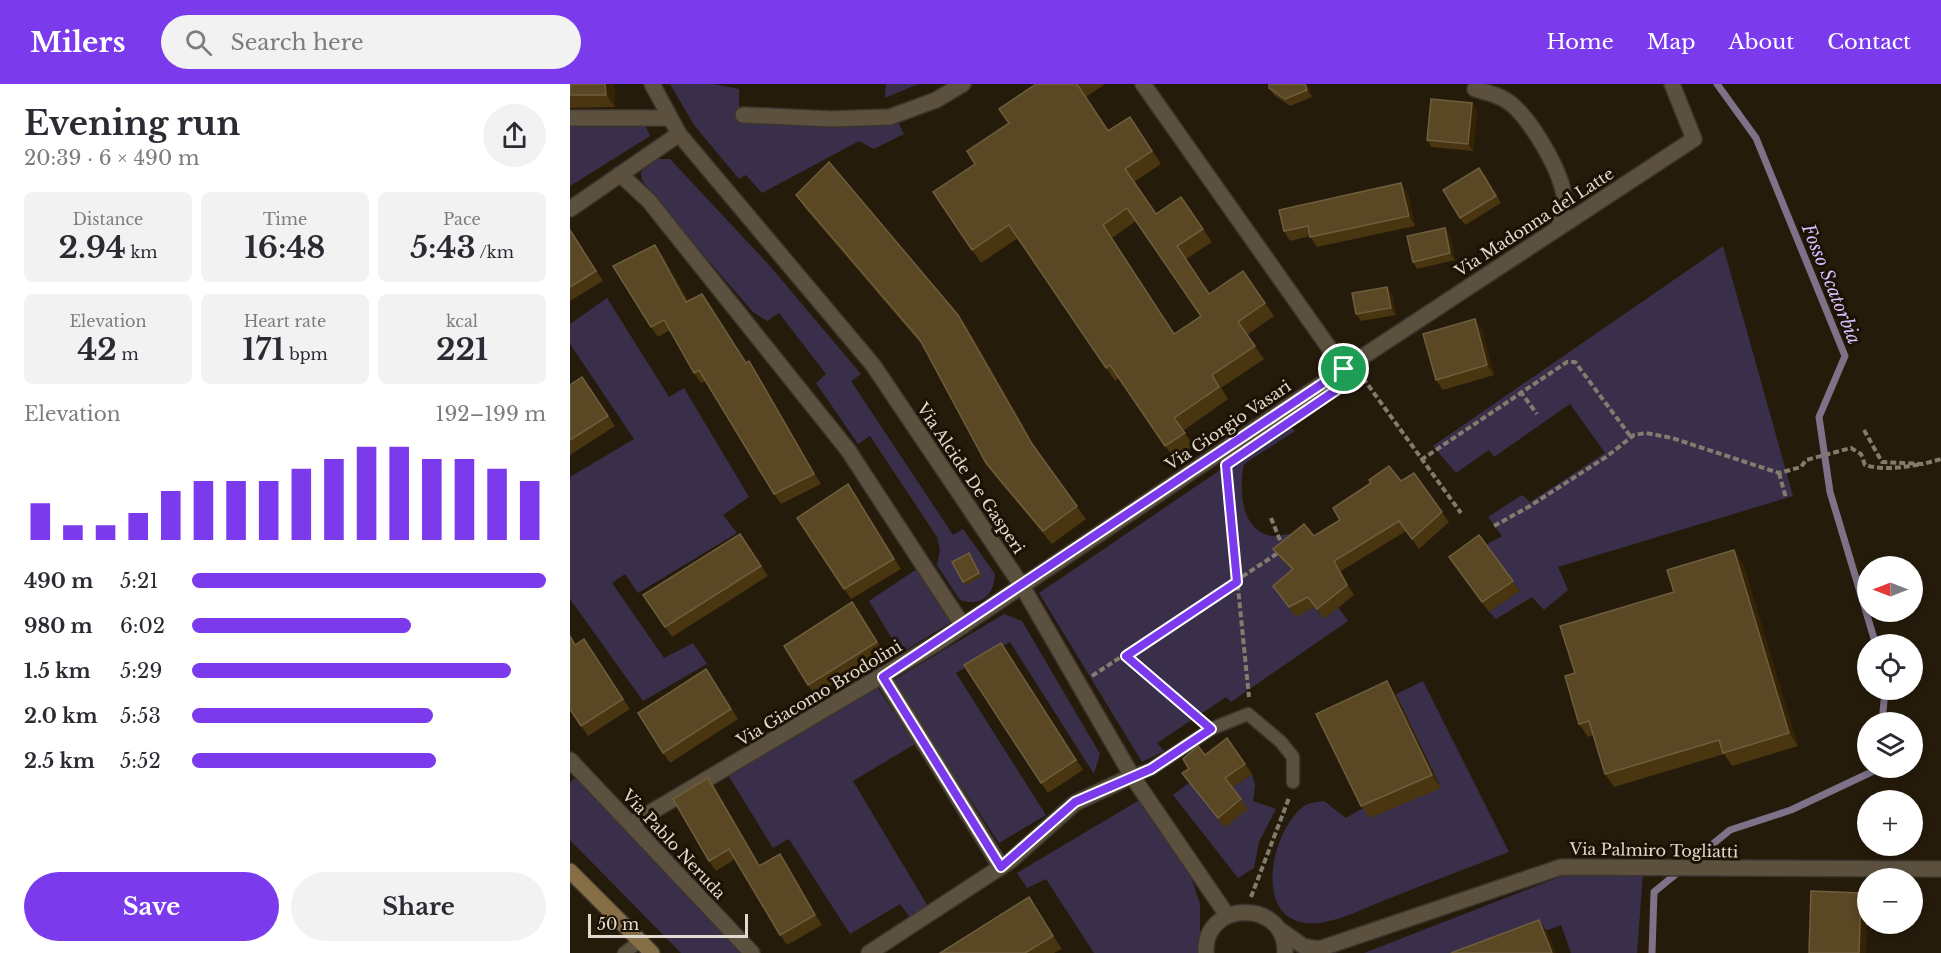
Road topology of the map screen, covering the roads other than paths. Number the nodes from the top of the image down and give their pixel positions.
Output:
1 (652, 84) edge
2 (963, 84) edge
3 (1143, 84) edge
4 (1672, 84) edge
5 (1475, 89) dead end
6 (743, 115) dead end
7 (570, 118) edge
8 (670, 118) junction
9 (679, 134) junction
10 (620, 174) junction
11 (570, 209) edge
12 (1559, 227) junction
13 (1344, 369) junction
14 (1022, 586) junction
15 (963, 626) junction
16 (883, 677) junction
17 (570, 760) edge
18 (1132, 776) junction
19 (1293, 782) road end
20 (631, 824) junction
21 (1001, 867) junction
22 (1941, 869) edge
23 (570, 872) edge
24 (1227, 915) junction
25 (1279, 929) junction
26 (640, 941) junction
27 (1316, 951) edge
28 (624, 953) edge
29 (652, 953) edge
30 (752, 953) edge
31 (869, 953) edge
32 (1206, 953) edge
33 (1285, 953) edge

1 - 8 street, Via Alcide De Gasperi
2 - 6 street
3 - 13 street
4 - 12 street, Via Madonna del Latte
5 - 12 street
7 - 8 street
8 - 9 street, Via Alcide De Gasperi
9 - 10 street
9 - 14 street, Via Alcide De Gasperi
10 - 11 street
10 - 15 street
12 - 13 street, Via Madonna del Latte
13 - 14 street, Via Giorgio Vasari
14 - 15 street, Via Giacomo Brodolini
14 - 18 street, Via Alcide De Gasperi
15 - 16 street, Via Giacomo Brodolini
16 - 20 street, Via Giacomo Brodolini
16 - 21 street
17 - 20 street, Via Pablo Neruda
18 - 19 lane
18 - 21 street
18 - 24 street, Via Alcide De Gasperi
20 - 30 street, Via Pablo Neruda
21 - 31 street
22 - 27 street, Via Palmiro Togliatti
23 - 26 main road
24 - 25 street, Via Palmiro Togliatti
24 - 32 street
25 - 27 street, Via Palmiro Togliatti
25 - 33 street
26 - 28 lane
26 - 29 main road

